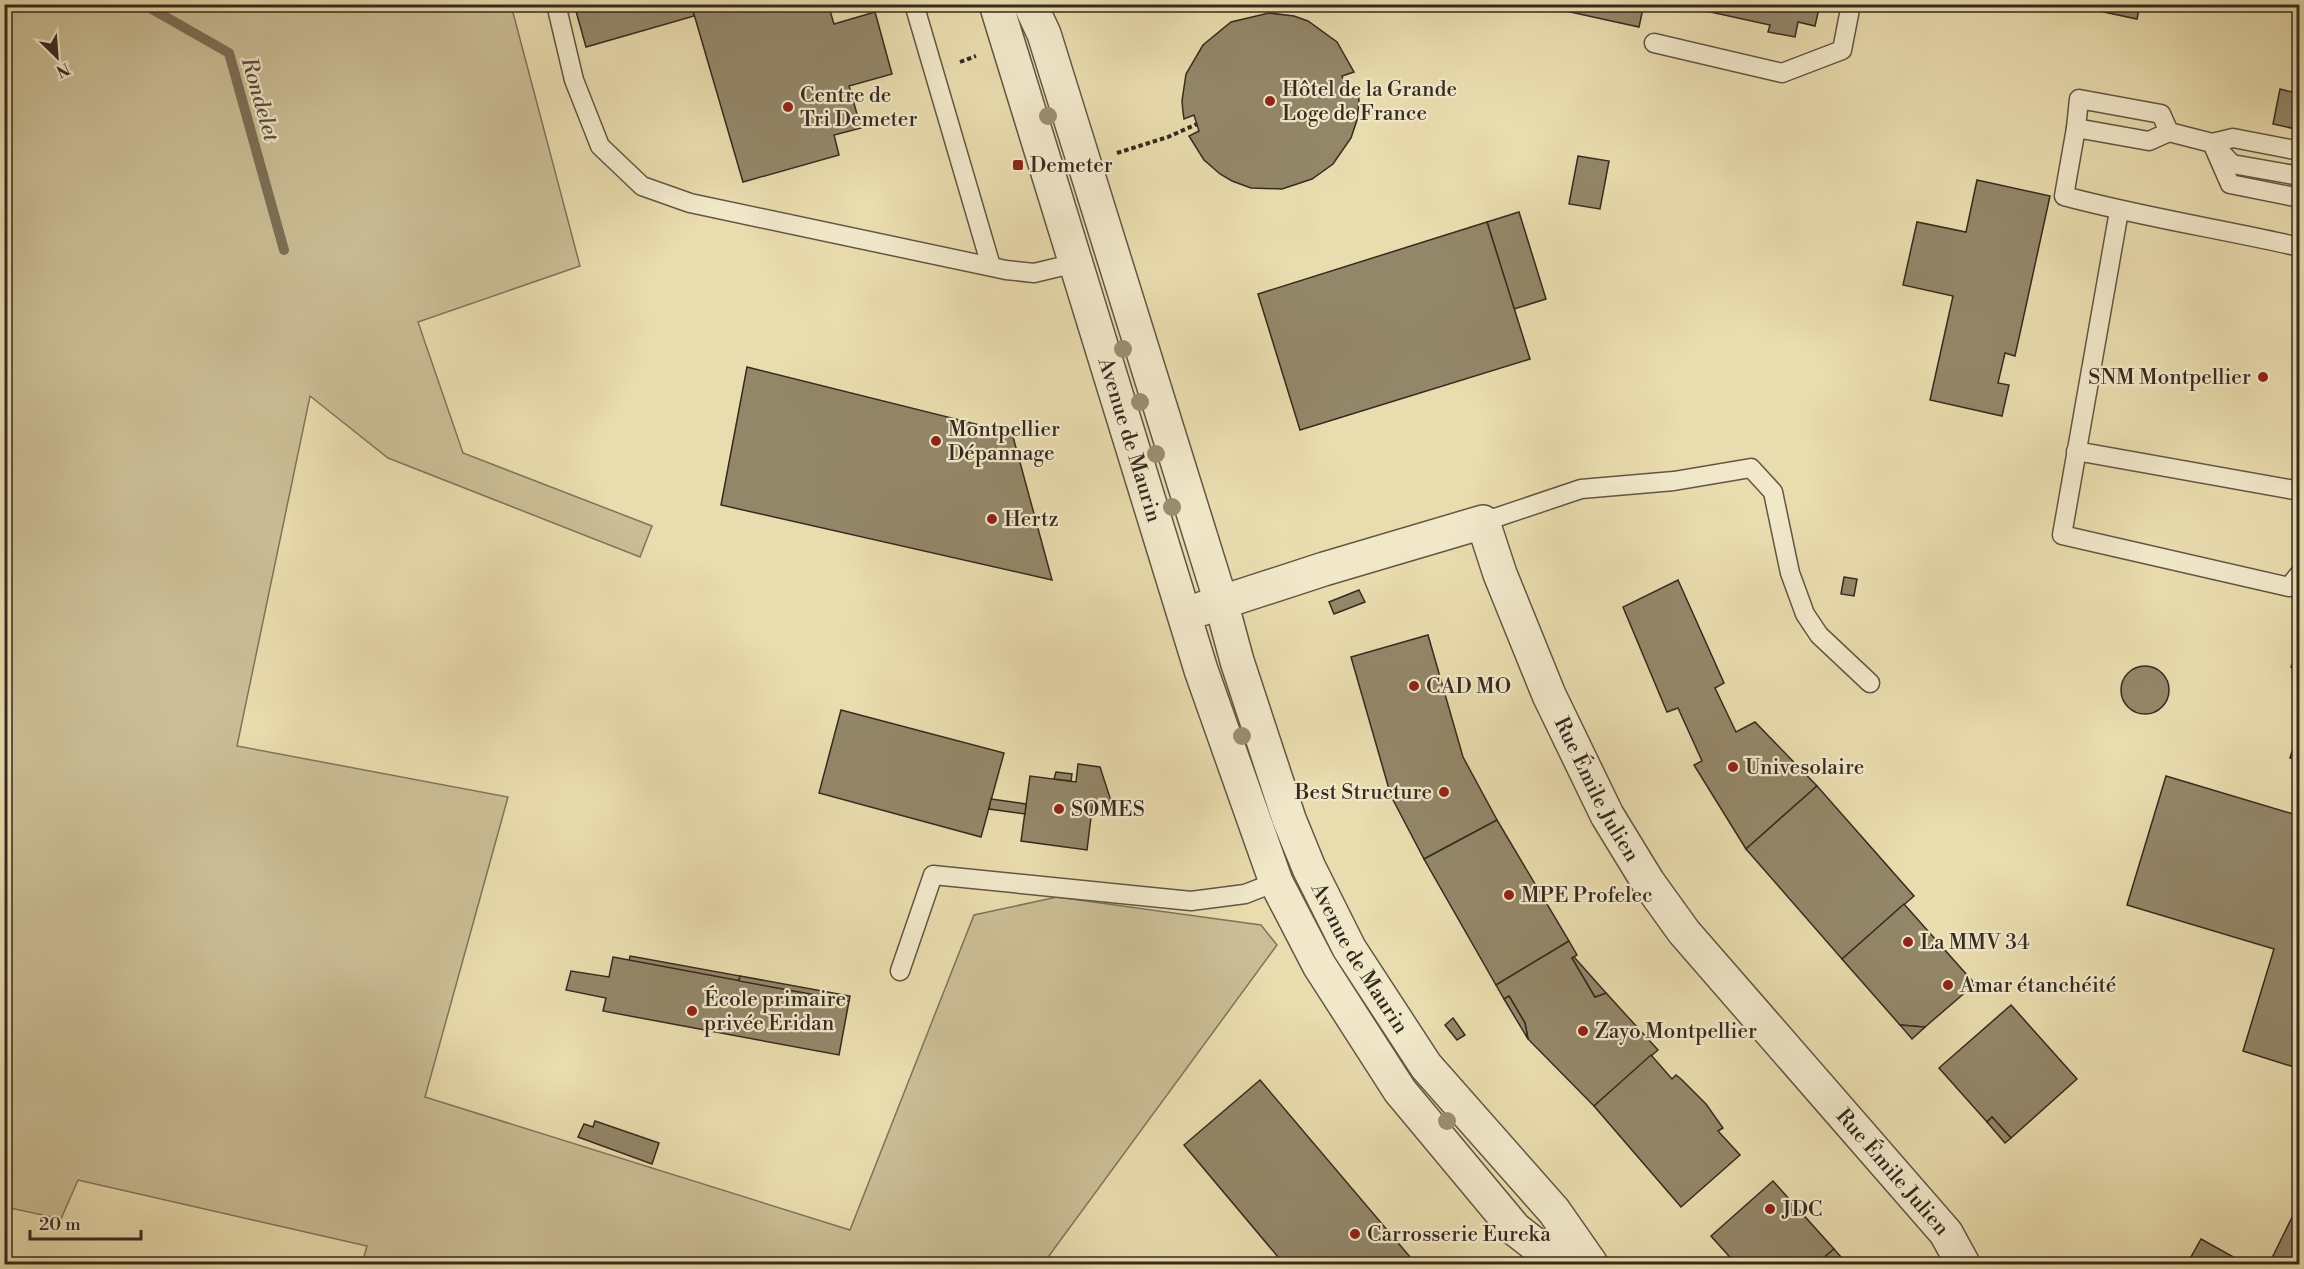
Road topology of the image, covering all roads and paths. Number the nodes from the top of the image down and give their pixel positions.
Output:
1 (556, 4) edge
2 (914, 4) edge
3 (996, 4) edge
4 (1030, 4) edge
5 (1851, 4) edge
6 (1654, 43) dead end
7 (980, 54) dead end
8 (934, 71) junction
9 (1197, 124) dead end
10 (2076, 129) junction
11 (2169, 132) junction
12 (2212, 143) junction
13 (2300, 151) edge
14 (1120, 152) dead end
15 (2300, 176) edge
16 (2300, 198) edge
17 (2119, 211) junction
18 (2300, 247) edge
19 (1111, 250) junction
20 (1076, 263) junction
21 (991, 266) junction
22 (2076, 451) junction
23 (2300, 491) edge
24 (1483, 522) junction
25 (2300, 573) edge
26 (1221, 602) junction
27 (1184, 615) junction
28 (1870, 683) dead end
29 (1275, 882) junction
30 (900, 971) dead end
31 (1560, 1264) edge
32 (1591, 1264) edge
33 (1963, 1264) edge

1 - 21 lane
2 - 8 lane
3 - 20 street, Avenue de Maurin
4 - 19 street, Avenue de Maurin
5 - 6 lane
7 - 8 path
8 - 21 lane
9 - 14 path
10 - 11 lane
10 - 11 lane
10 - 17 lane
11 - 12 lane
12 - 13 lane
12 - 15 lane
12 - 16 lane
17 - 18 lane
17 - 22 lane
19 - 20 street
19 - 26 street, Avenue de Maurin
20 - 21 lane
20 - 27 street, Avenue de Maurin
22 - 23 lane
22 - 25 lane
24 - 26 street
24 - 28 lane
24 - 33 street, Rue Émile Julien
26 - 27 street
26 - 32 street, Avenue de Maurin
27 - 29 street, Avenue de Maurin
29 - 30 lane
29 - 31 street, Avenue de Maurin

